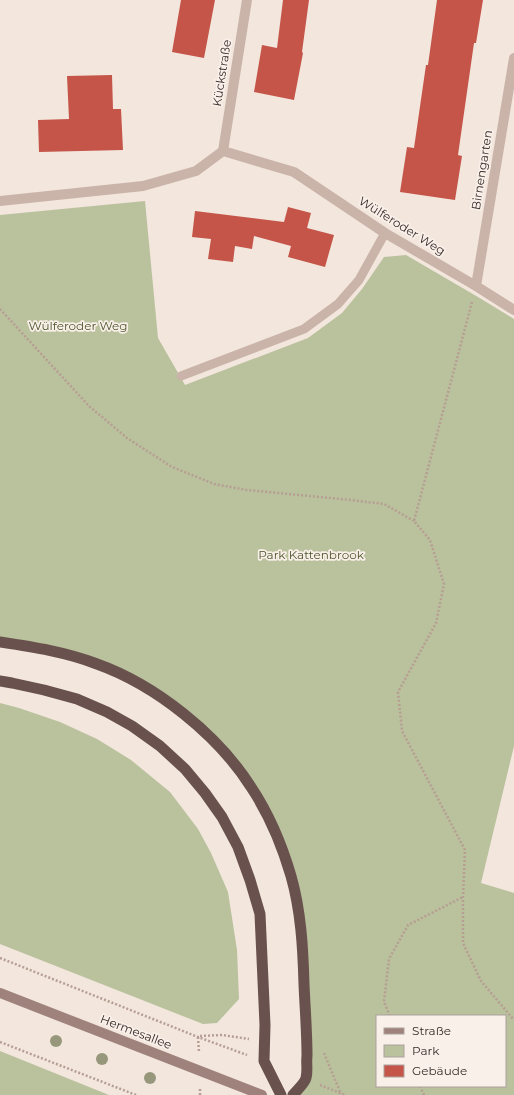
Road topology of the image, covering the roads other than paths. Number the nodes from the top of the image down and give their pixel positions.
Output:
1 (247, 0) edge
2 (514, 58) edge
3 (223, 151) junction
4 (0, 201) edge
5 (385, 233) junction
6 (476, 286) junction
7 (514, 310) edge
8 (181, 376) dead end
9 (0, 642) edge
10 (0, 681) edge
11 (0, 993) edge
12 (262, 1095) edge
13 (281, 1095) edge
14 (293, 1095) edge

1 - 3 street, Kückstraße
2 - 6 street, Birnengarten
3 - 4 street
3 - 5 street, Wülferoder Weg
5 - 6 street, Wülferoder Weg
5 - 8 lane
6 - 7 street, Wülferoder Weg
9 - 14 highway
10 - 13 highway
11 - 12 main road, Hermesallee

